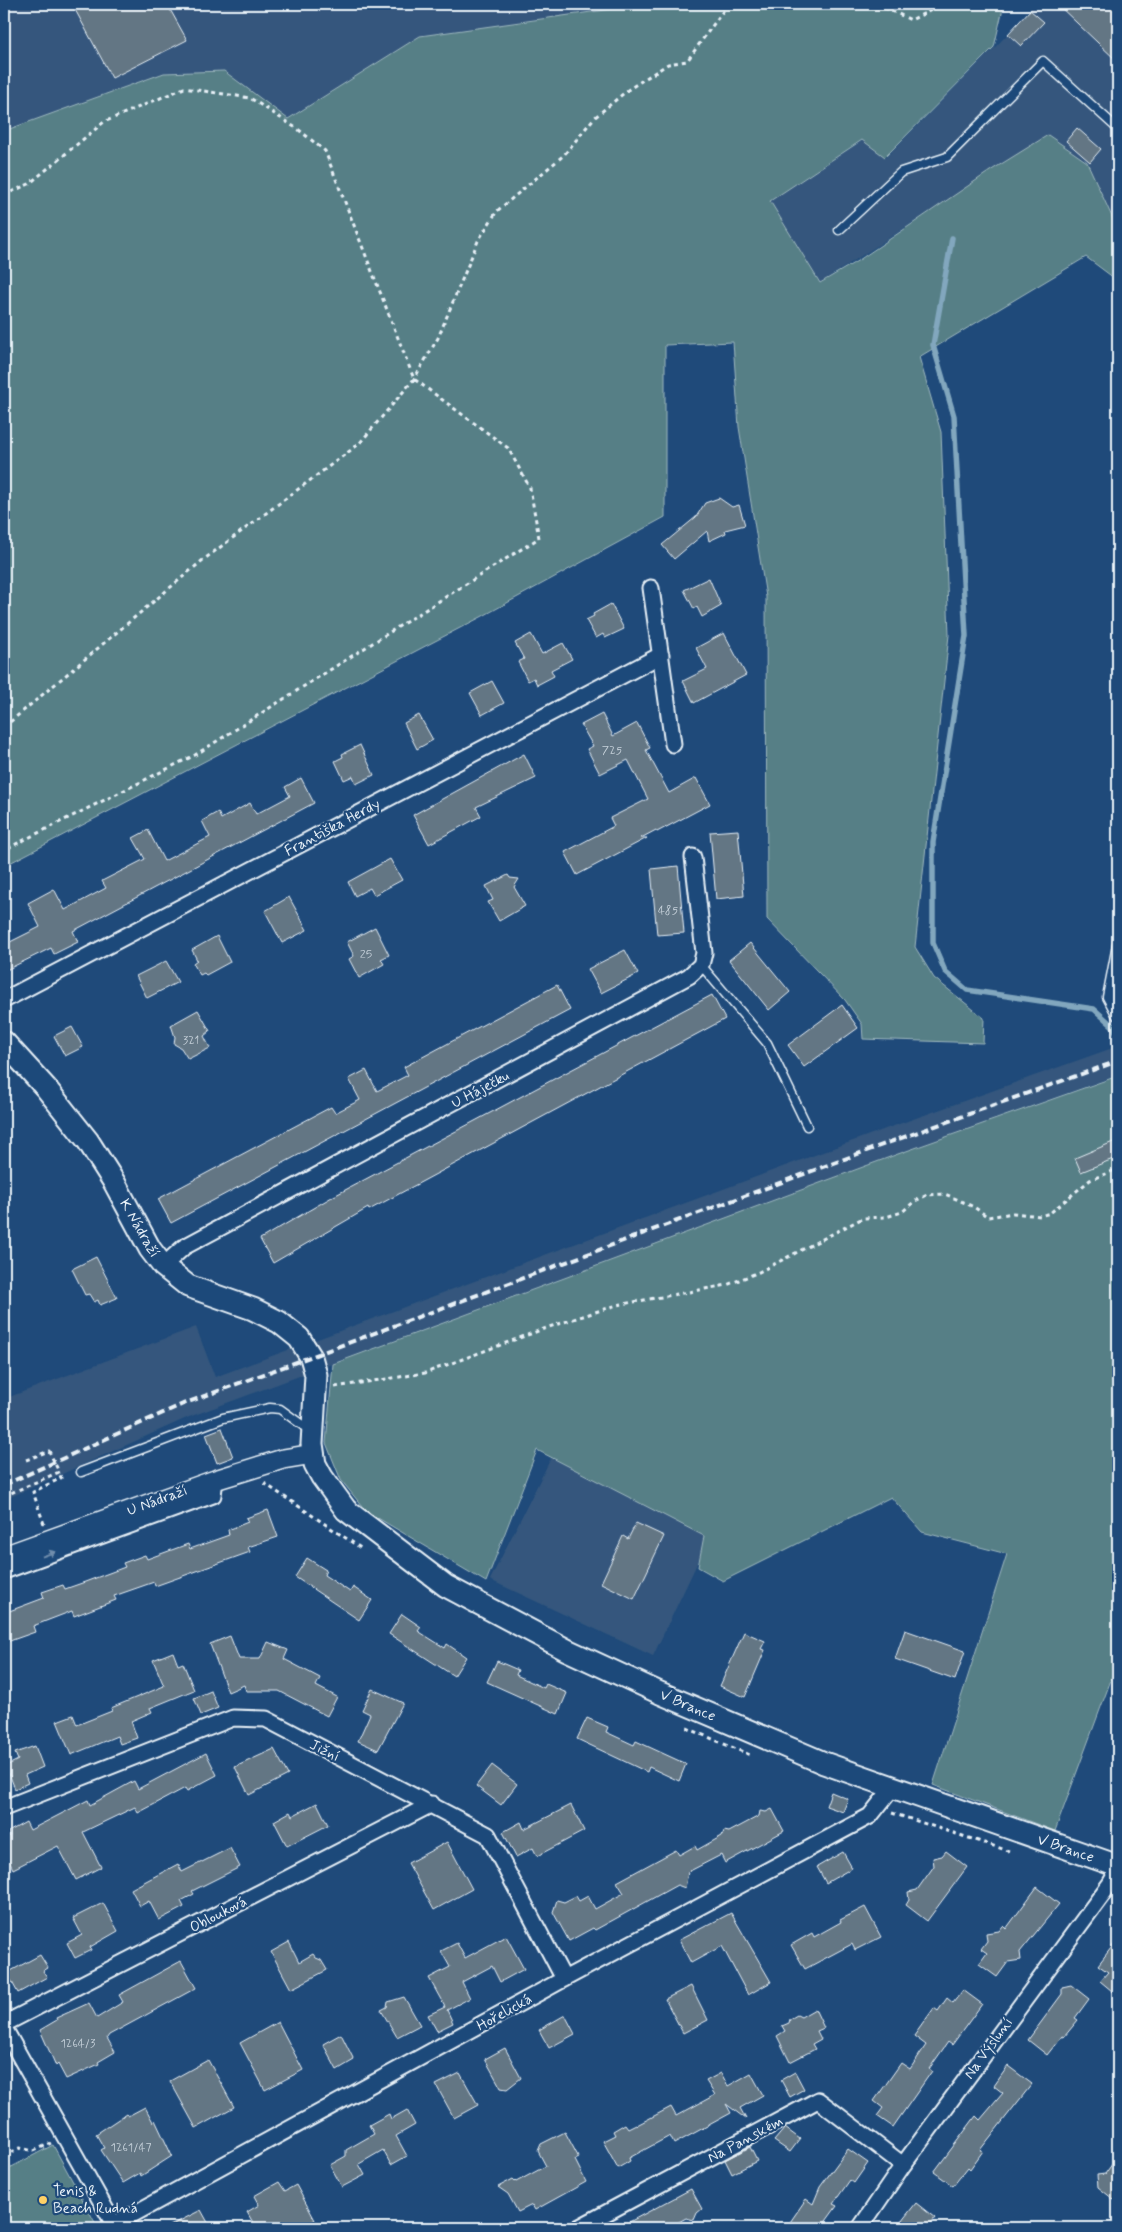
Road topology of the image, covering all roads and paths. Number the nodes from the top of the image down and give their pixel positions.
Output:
1 (728, 4) edge
2 (877, 4) edge
3 (944, 4) edge
4 (1118, 129) edge
5 (4, 195) edge
6 (839, 230) dead end
7 (414, 379) junction
8 (651, 588) dead end
9 (660, 655) junction
10 (4, 727) edge
11 (673, 744) dead end
12 (4, 850) edge
13 (693, 857) dead end
14 (1118, 940) edge
15 (701, 965) junction
16 (4, 1000) edge
17 (1117, 1016) edge
18 (4, 1042) edge
19 (807, 1126) dead end
20 (1118, 1169) edge
21 (163, 1266) junction
22 (317, 1390) junction
23 (313, 1432) junction
24 (313, 1454) junction
25 (26, 1460) dead end
26 (59, 1472) junction
27 (81, 1472) dead end
28 (215, 1480) junction
29 (4, 1496) edge
30 (49, 1539) junction
31 (4, 1556) edge
32 (4, 1571) edge
33 (893, 1787) junction
34 (432, 1804) junction
35 (881, 1805) junction
36 (4, 1808) edge
37 (1019, 1854) dead end
38 (1118, 1868) edge
39 (564, 1980) junction
40 (4, 2026) edge
41 (65, 2136) junction
42 (4, 2156) edge
43 (903, 2164) junction
44 (113, 2227) edge
45 (581, 2227) edge
46 (860, 2228) edge

1 - 7 path
2 - 3 path
4 - 6 lane
5 - 7 path
7 - 10 path
7 - 12 path
8 - 9 street
9 - 11 street
9 - 16 street, Františka Herdy
13 - 15 street
14 - 17 lane
15 - 19 lane
15 - 21 street, U Háječku
18 - 21 main road, K Nádraží
20 - 22 path
21 - 22 main road, K Nádraží
22 - 23 main road, K Nádraží
23 - 24 main road, K Nádraží
23 - 27 lane
24 - 28 street, U Nádraží
24 - 33 main road, V Brance
25 - 26 path
26 - 29 path
26 - 30 path
28 - 30 street, U Nádraží
32 -> 28 street
30 - 31 street, U Nádraží
33 - 35 street, Hořelická
33 - 38 main road, V Brance
34 - 36 street, Jižní
34 - 39 street, Jižní
34 - 40 street, Oblouková
35 - 37 path
35 - 39 street, Hořelická
38 - 43 street, Na Výsluní
39 - 44 street, Hořelická
40 - 41 street
41 - 42 path
41 - 44 street
43 - 45 street, Na Panském
43 - 46 street, Na Výsluní

